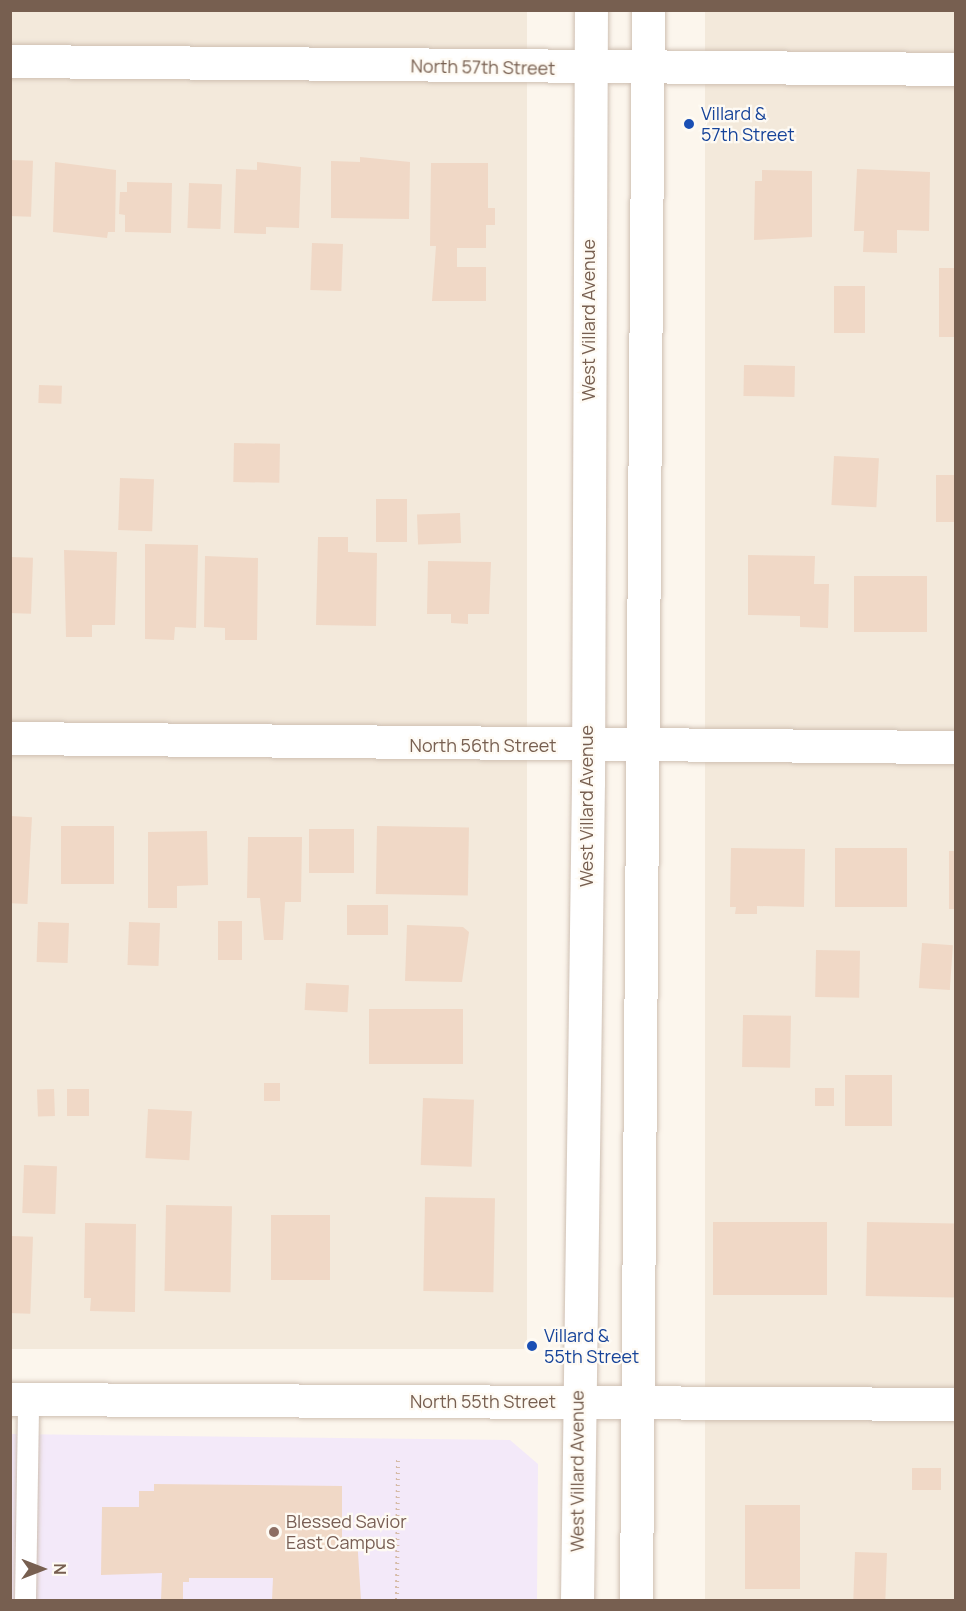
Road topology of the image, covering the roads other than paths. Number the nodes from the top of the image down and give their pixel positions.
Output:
1 (591, 10) edge
2 (648, 10) edge
3 (10, 61) edge
4 (591, 68) junction
5 (646, 68) junction
6 (956, 69) edge
7 (10, 738) edge
8 (588, 745) junction
9 (643, 746) junction
10 (956, 747) edge
11 (19, 1399) edge
12 (578, 1401) junction
13 (638, 1403) junction
14 (956, 1404) edge
15 (25, 1600) edge
16 (577, 1600) edge
17 (636, 1600) edge

1 - 4 street, West Villard Avenue
2 - 5 street
3 - 4 street, North 57th Street
4 - 5 street, North 57th Street
4 - 8 street, West Villard Avenue
5 - 6 street, North 57th Street
5 - 9 street
7 - 8 street, North 56th Street
8 - 9 street, North 56th Street
8 - 12 street, West Villard Avenue
9 - 10 street, North 56th Street
9 - 13 street
11 - 12 street, North 55th Street
11 - 15 lane
12 - 13 street, North 55th Street
12 - 16 street, West Villard Avenue
13 - 14 street, North 55th Street
13 - 17 street

